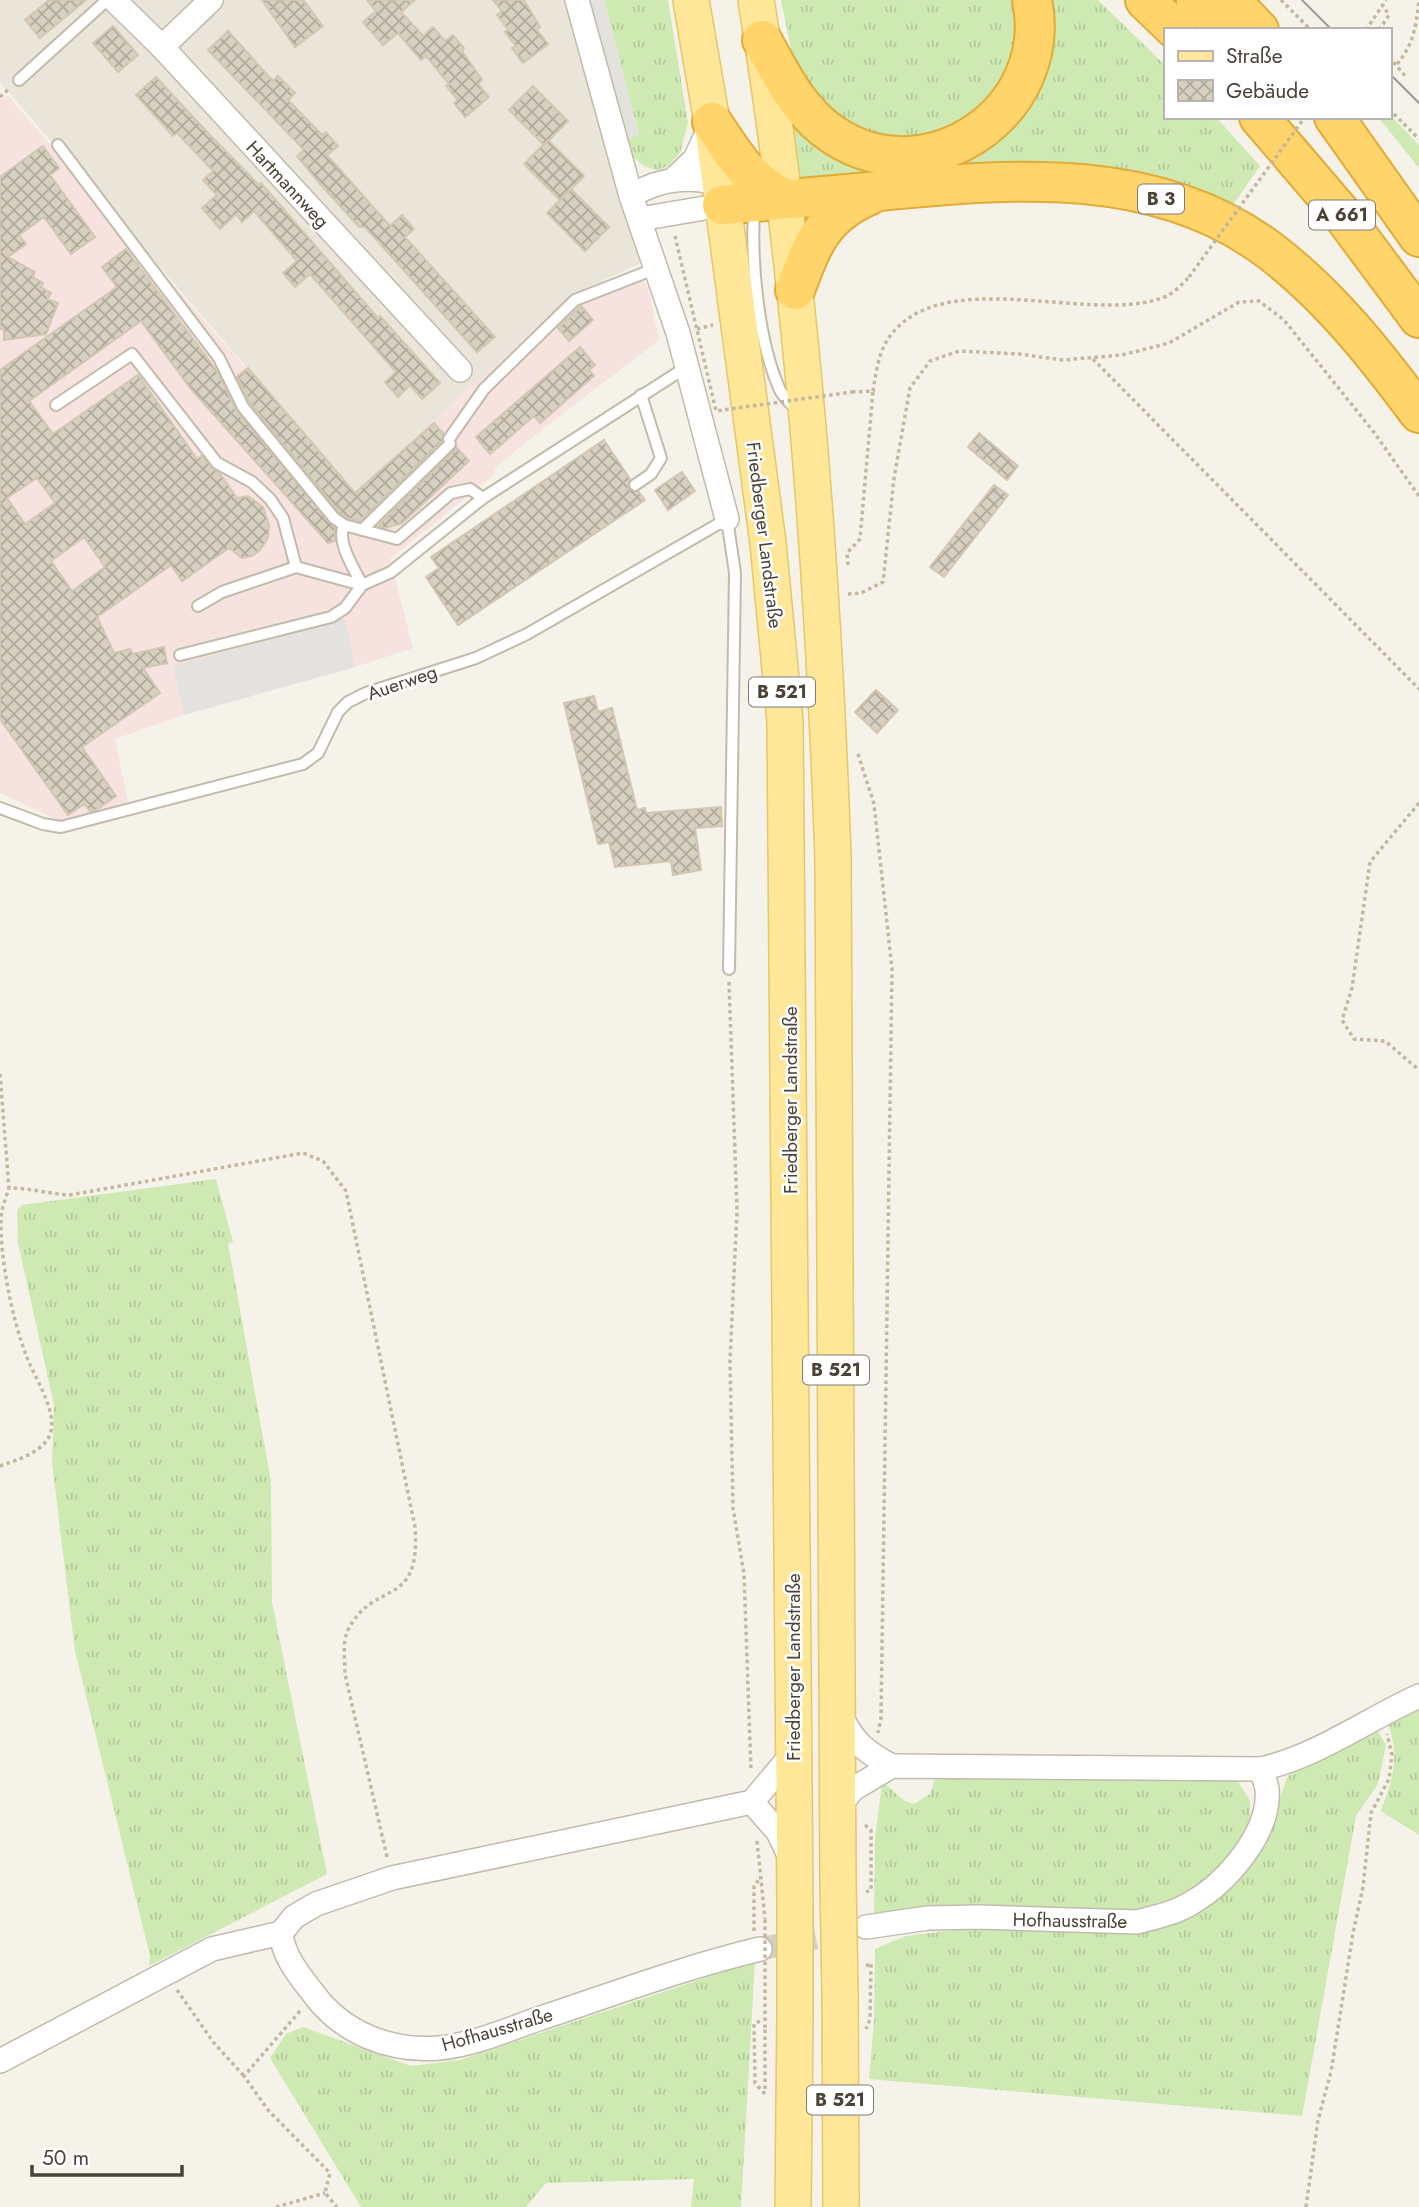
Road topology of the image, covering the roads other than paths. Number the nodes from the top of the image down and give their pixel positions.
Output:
1 (107, 0) edge
2 (114, 0) edge
3 (211, 0) edge
4 (577, 0) edge
5 (691, 0) edge
6 (756, 0) edge
7 (1032, 0) edge
8 (1145, 0) edge
9 (1196, 0) edge
10 (1230, 0) edge
11 (1174, 28) edge
12 (1224, 28) edge
13 (1257, 28) edge
14 (762, 40) junction
15 (162, 47) junction
16 (19, 80) dead end
17 (1261, 119) edge
18 (1313, 119) edge
19 (1335, 119) edge
20 (712, 122) junction
21 (58, 145) dead end
22 (674, 179) junction
23 (880, 191) junction
24 (631, 196) junction
25 (752, 200) junction
26 (1393, 203) junction
27 (640, 219) junction
28 (1419, 237) edge
29 (657, 268) junction
30 (794, 290) junction
31 (1419, 318) edge
32 (685, 368) junction
33 (460, 370) dead end
34 (640, 395) junction
35 (56, 405) dead end
36 (1419, 413) edge
37 (808, 425) junction
38 (635, 485) dead end
39 (483, 498) junction
40 (727, 519) junction
41 (344, 525) junction
42 (362, 530) junction
43 (296, 568) junction
44 (362, 585) junction
45 (198, 606) dead end
46 (180, 655) dead end
47 (0, 808) edge
48 (729, 969) road end
49 (1419, 1696) edge
50 (838, 1707) junction
51 (793, 1753) junction
52 (882, 1762) junction
53 (1261, 1769) junction
54 (752, 1802) junction
55 (837, 1809) junction
56 (794, 1866) junction
57 (866, 1927) tunnel mouth
58 (281, 1933) junction
59 (757, 1938) tunnel mouth
60 (0, 2061) edge
61 (793, 2207) edge
62 (841, 2207) edge

1 - 16 lane
2 - 15 street, Hartmannweg
3 - 15 street
4 - 24 street, Friedberger Landstraße
5 - 20 main road
6 - 14 main road, Friedberger Landstraße / B 521
7 - 14 highway
8 - 11 highway
9 - 12 highway
10 - 13 highway
14 - 25 main road, Friedberger Landstraße / B 521
15 - 33 street, Hartmannweg
17 - 31 highway, A 661
18 - 26 highway, A 661
19 - 26 highway
20 - 22 street
20 - 25 highway
21 - 41 lane
22 - 24 street
22 - 25 street
23 - 25 highway
23 - 30 highway
23 - 36 highway, B 3
24 - 27 street, Friedberger Landstraße
25 - 27 street
25 - 30 main road, Friedberger Landstraße / B 521
25 - 37 lane
25 - 51 main road, Friedberger Landstraße / B 521
26 - 28 highway, A 661
27 - 29 street, Friedberger Landstraße
29 - 32 street, Friedberger Landstraße
29 - 42 lane
30 - 37 main road, Friedberger Landstraße / B 521
32 - 34 lane
32 - 40 street, Friedberger Landstraße
34 - 38 lane
34 - 39 lane
35 - 43 lane
37 - 50 main road, Friedberger Landstraße / B 521
39 - 42 lane
39 - 44 lane
40 - 47 lane, Auerweg
40 - 48 lane
41 - 42 lane
41 - 44 lane
43 - 44 lane
43 - 45 lane
44 - 46 lane
49 - 53 street
50 - 52 street
50 - 55 main road, Friedberger Landstraße / B 521
51 - 54 street
51 - 56 main road, Friedberger Landstraße / B 521
52 - 53 street
52 - 55 street
53 - 57 street, Hofhausstraße
54 - 56 street
54 - 58 street
55 - 62 main road, Friedberger Landstraße / B 521, bridge
56 - 61 main road, Friedberger Landstraße / B 521, bridge
58 - 59 street, Hofhausstraße
58 - 60 street

